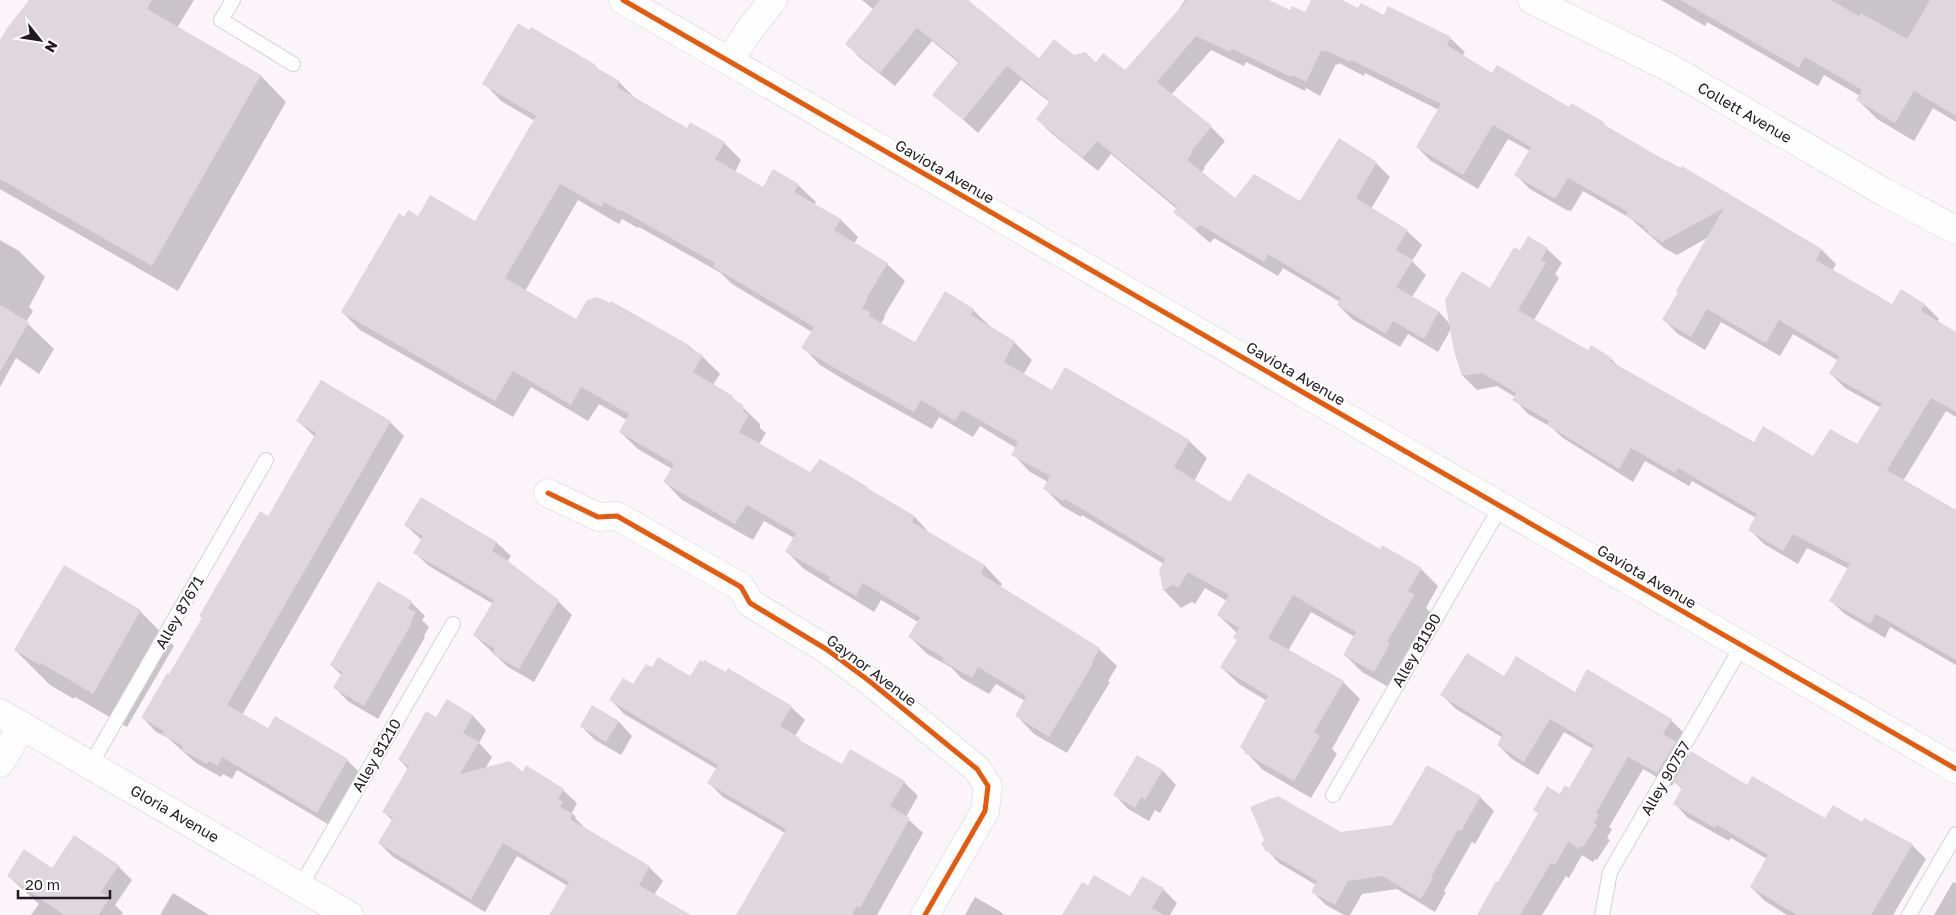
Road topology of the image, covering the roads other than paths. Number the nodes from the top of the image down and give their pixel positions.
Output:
1 (233, 0) edge
2 (623, 0) edge
3 (773, 0) edge
4 (1532, 0) edge
5 (730, 60) junction
6 (293, 64) dead end
7 (1956, 230) edge
8 (266, 460) dead end
9 (548, 493) dead end
10 (1501, 506) junction
11 (452, 624) dead end
12 (1742, 646) junction
13 (11, 719) edge
14 (0, 763) edge
15 (91, 764) junction
16 (1956, 769) edge
17 (1333, 795) dead end
18 (1956, 834) edge
19 (300, 887) junction
20 (349, 915) edge
21 (925, 915) edge
22 (1602, 915) edge
23 (1909, 915) edge

1 - 6 lane
2 - 5 street, Gaviota Avenue
3 - 5 street
4 - 7 street, Collett Avenue
5 - 10 street, Gaviota Avenue
8 - 15 lane, Alley 87671
9 - 21 street, Gaynor Avenue
10 - 12 street, Gaviota Avenue
10 - 17 lane, Alley 81190
11 - 19 lane, Alley 81210
12 - 16 street, Gaviota Avenue
12 - 22 lane, Alley 90757
13 - 14 street
13 - 15 street, Gloria Avenue
15 - 19 street, Gloria Avenue
18 - 23 lane
19 - 20 street, Gloria Avenue

